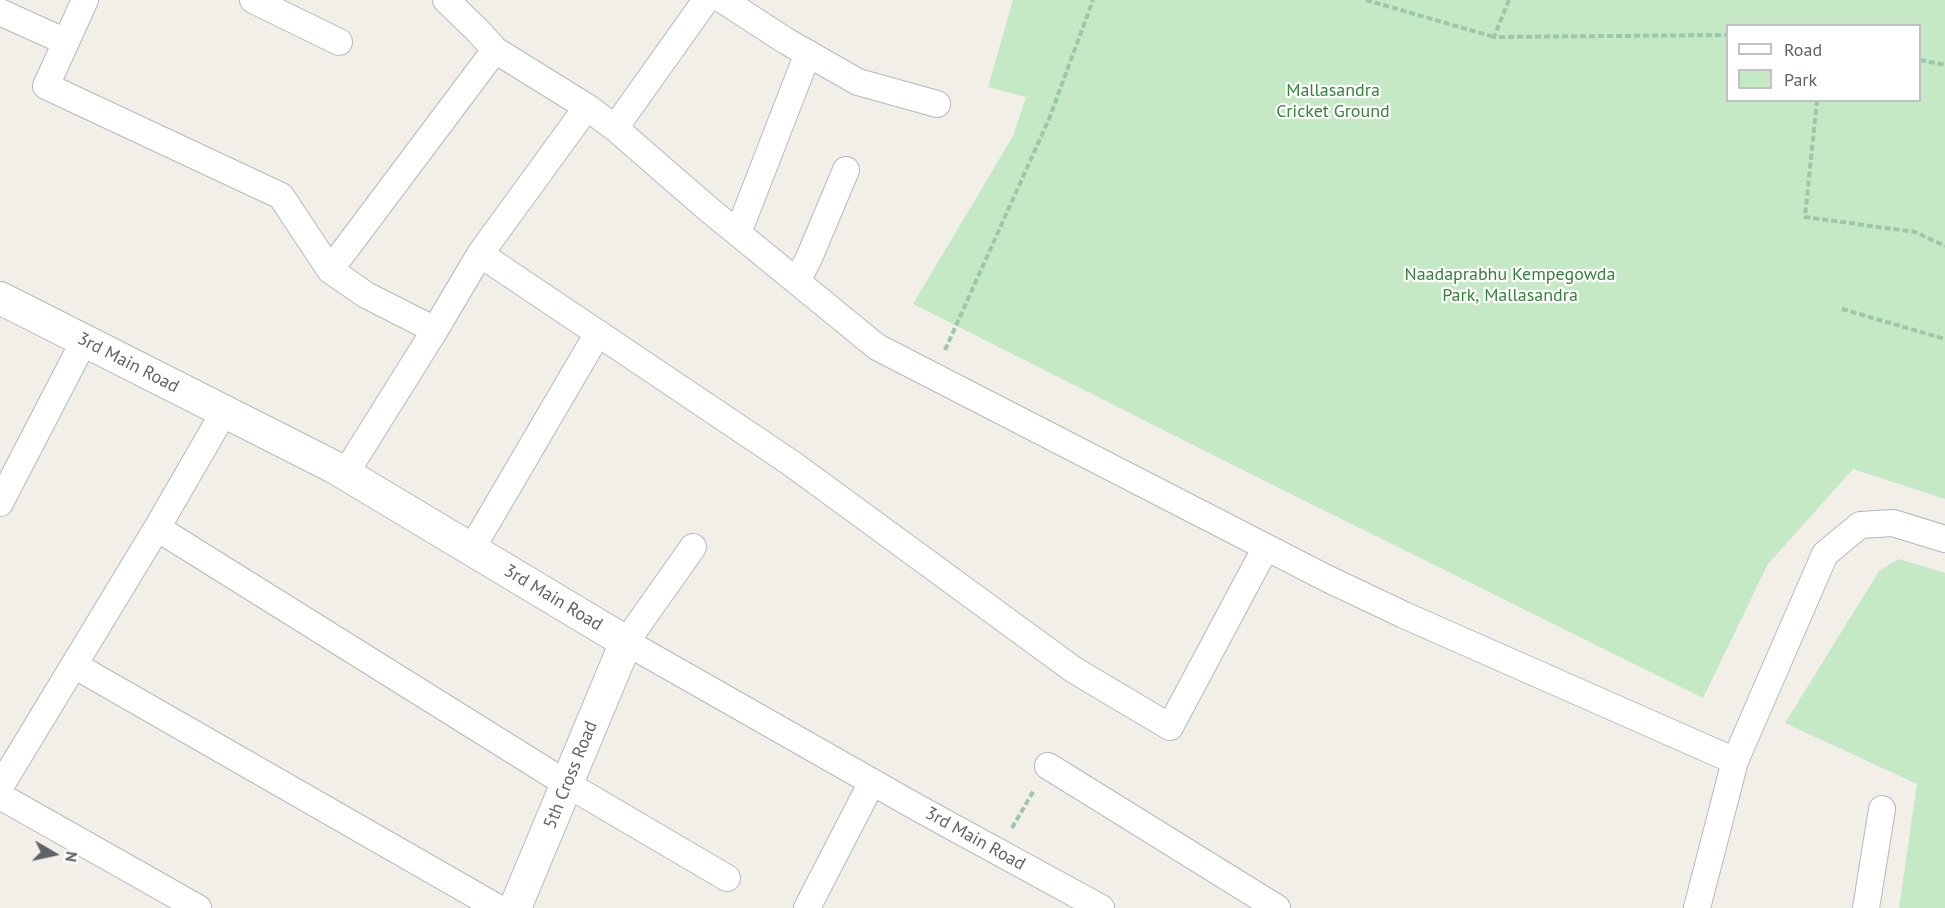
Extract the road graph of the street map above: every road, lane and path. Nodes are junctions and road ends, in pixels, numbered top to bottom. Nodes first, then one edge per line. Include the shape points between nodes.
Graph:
1 (85, 0) edge
2 (253, 0) edge
3 (446, 0) edge
4 (706, 0) edge
5 (723, 0) edge
6 (1093, 0) edge
7 (1366, 0) edge
8 (1509, 0) edge
9 (0, 12) edge
10 (1726, 35) edge
11 (1494, 37) junction
12 (66, 42) junction
13 (339, 42) dead end
14 (495, 50) junction
15 (808, 53) junction
16 (1921, 60) edge
17 (1945, 65) edge
18 (1817, 102) edge
19 (937, 104) dead end
20 (587, 107) junction
21 (615, 128) junction
22 (846, 170) dead end
23 (738, 234) junction
24 (1945, 246) edge
25 (480, 254) junction
26 (330, 270) junction
27 (797, 281) junction
28 (0, 298) edge
29 (1842, 309) dead end
30 (435, 330) junction
31 (598, 333) junction
32 (1945, 339) edge
33 (84, 341) junction
34 (934, 376) junction
35 (224, 412) junction
36 (345, 474) junction
37 (0, 503) edge
38 (157, 528) junction
39 (1945, 540) edge
40 (693, 547) dead end
41 (1266, 547) junction
42 (471, 549) junction
43 (626, 642) junction
44 (74, 665) junction
45 (1734, 761) junction
46 (1048, 766) joint
47 (872, 782) junction
48 (567, 784) junction
49 (0, 787) edge
50 (0, 796) edge
51 (1882, 809) dead end
52 (998, 852) junction
53 (727, 878) dead end
54 (1096, 907) edge
55 (198, 908) edge
56 (498, 908) edge
57 (516, 908) edge
58 (807, 908) edge
59 (1277, 908) edge
60 (1697, 908) edge
61 (1866, 908) edge

1 - 12 street
2 - 13 street
3 - 14 street
4 - 21 street
5 - 15 street
6 - 34 path via 1049,119
7 - 11 path
8 - 11 path
9 - 12 street
10 - 11 path
12 - 26 street via 46,86 281,196
14 - 20 street
14 - 26 street
15 - 19 street via 858,82
15 - 23 street
16 - 17 path
18 - 24 path via 1805,217 1915,232
20 - 21 street
20 - 25 street
21 - 23 street
22 - 27 street
23 - 27 street
25 - 30 street
25 - 31 street
26 - 30 street via 366,295
27 - 34 street via 877,346
28 - 33 street, 3rd Main Road
29 - 32 path
30 - 36 street
31 - 41 street via 791,463 1074,670 1170,727
31 - 42 street
33 - 35 street, 3rd Main Road
33 - 37 street
34 - 41 street
35 - 36 street, 3rd Main Road
35 - 38 street
36 - 42 street, 3rd Main Road
38 - 44 street
38 - 48 street
39 - 45 street via 1893,524 1860,525 1825,554
40 - 43 street
41 - 45 street via 1404,615
42 - 43 street, 3rd Main Road
43 - 47 street, 3rd Main Road
43 - 48 street, 5th Cross Road
44 - 49 street
44 - 56 street
45 - 60 street
46 - 52 path
46 - 59 street
47 - 52 street, 3rd Main Road
47 - 58 street
48 - 53 street
48 - 57 street, 5th Cross Road
50 - 55 street
51 - 61 street
52 - 54 street, 3rd Main Road

